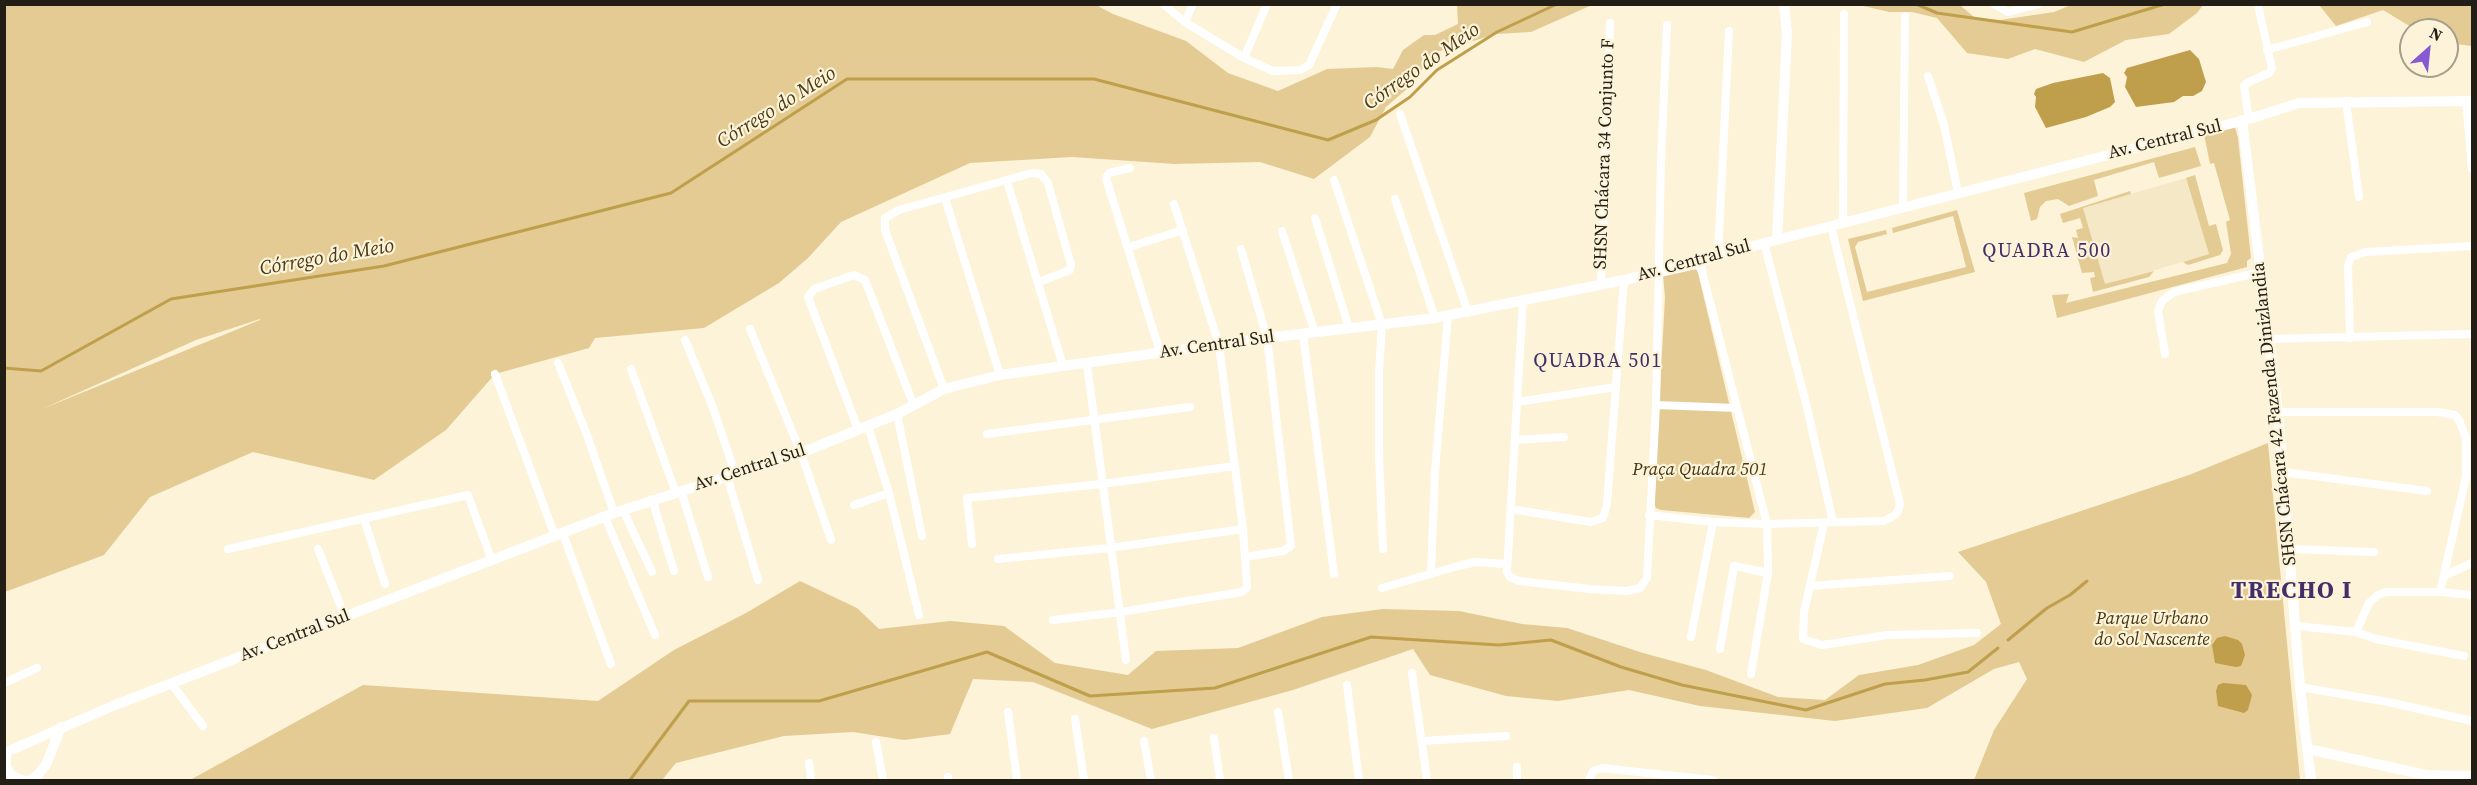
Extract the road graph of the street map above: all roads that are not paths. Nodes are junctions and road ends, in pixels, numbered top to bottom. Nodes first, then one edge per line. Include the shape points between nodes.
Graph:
1 (1163, 4) edge
2 (1193, 4) edge
3 (1267, 4) edge
4 (1337, 4) edge
5 (1994, 4) edge
6 (2038, 4) edge
7 (1785, 9) edge
8 (2259, 9) dead end
9 (1844, 14) dead end
10 (1905, 16) dead end
11 (1185, 22) junction
12 (2367, 22) dead end
13 (1610, 23) dead end
14 (1666, 25) dead end
15 (1729, 31) dead end
16 (2267, 51) junction
17 (1244, 58) junction
18 (1928, 76) dead end
19 (2346, 101) junction
20 (2469, 101) edge
21 (1400, 114) dead end
22 (2246, 119) junction
23 (1130, 168) dead end
24 (2472, 169) edge
25 (1334, 180) dead end
26 (1007, 181) junction
27 (1959, 193) junction
28 (2359, 196) dead end
29 (945, 198) junction
30 (1395, 200) dead end
31 (1174, 204) dead end
32 (1903, 207) junction
33 (1315, 218) dead end
34 (1843, 223) junction
35 (1831, 226) junction
36 (1183, 230) junction
37 (1282, 231) dead end
38 (1777, 240) junction
39 (1764, 243) junction
40 (2472, 246) edge
41 (1129, 247) junction
42 (1241, 249) dead end
43 (1718, 255) junction
44 (1700, 263) junction
45 (1659, 270) junction
46 (2261, 272) junction
47 (1624, 280) junction
48 (1039, 282) junction
49 (1601, 284) junction
50 (1523, 300) junction
51 (1468, 312) junction
52 (1448, 316) junction
53 (1435, 318) junction
54 (1382, 325) junction
55 (1349, 328) junction
56 (750, 329) dead end
57 (1315, 333) junction
58 (1303, 334) junction
59 (2472, 334) edge
60 (1267, 338) junction
61 (2350, 338) junction
62 (2270, 339) junction
63 (685, 340) dead end
64 (1219, 345) junction
65 (1160, 352) junction
66 (2165, 354) dead end
67 (558, 363) dead end
68 (1087, 364) junction
69 (1063, 366) junction
70 (631, 369) dead end
71 (495, 374) dead end
72 (1000, 375) junction
73 (1616, 387) junction
74 (944, 389) junction
75 (1517, 402) junction
76 (1656, 405) junction
77 (914, 406) junction
78 (1190, 407) dead end
79 (1737, 408) junction
80 (2278, 412) junction
81 (897, 414) junction
82 (1094, 419) junction
83 (863, 427) junction
84 (987, 434) dead end
85 (1564, 437) dead end
86 (1515, 440) junction
87 (801, 453) junction
88 (1235, 466) junction
89 (2283, 472) junction
90 (731, 475) junction
91 (2469, 477) edge
92 (1102, 484) junction
93 (2427, 491) dead end
94 (678, 492) junction
95 (889, 493) junction
96 (652, 499) junction
97 (854, 505) dead end
98 (1511, 509) junction
99 (614, 513) junction
100 (1649, 515) junction
101 (364, 519) junction
102 (1713, 522) junction
103 (1829, 522) junction
104 (1767, 524) junction
105 (1243, 530) junction
106 (559, 535) junction
107 (922, 537) dead end
108 (831, 540) dead end
109 (972, 544) dead end
110 (1110, 548) junction
111 (228, 549) dead end
112 (318, 549) dead end
113 (1383, 549) dead end
114 (2290, 549) junction
115 (2374, 552) dead end
116 (1245, 557) junction
117 (998, 559) dead end
118 (492, 561) junction
119 (2472, 563) edge
120 (1507, 564) junction
121 (674, 571) dead end
122 (652, 572) dead end
123 (1431, 573) junction
124 (1768, 573) junction
125 (1334, 574) dead end
126 (1950, 576) dead end
127 (2444, 576) junction
128 (708, 577) dead end
129 (758, 580) dead end
130 (385, 584) dead end
131 (1810, 586) junction
132 (1382, 588) dead end
133 (2440, 592) junction
134 (2472, 595) edge
135 (1121, 612) junction
136 (919, 615) dead end
137 (345, 617) junction
138 (1053, 620) dead end
139 (2296, 626) junction
140 (2356, 632) junction
141 (1977, 633) dead end
142 (656, 635) dead end
143 (1691, 637) dead end
144 (1719, 649) dead end
145 (2464, 656) dead end
146 (1126, 660) dead end
147 (611, 664) dead end
148 (37, 668) dead end
149 (1412, 673) dead end
150 (1751, 674) dead end
151 (4, 683) edge
152 (171, 683) junction
153 (1347, 686) dead end
154 (2300, 687) junction
155 (1008, 712) dead end
156 (1278, 712) dead end
157 (1074, 719) dead end
158 (2472, 721) edge
159 (203, 726) dead end
160 (62, 728) junction
161 (1506, 736) dead end
162 (1214, 738) dead end
163 (1144, 741) dead end
164 (1422, 741) junction
165 (876, 742) dead end
166 (2308, 749) junction
167 (5, 752) edge
168 (808, 763) dead end
169 (1516, 767) dead end
170 (2472, 776) edge
171 (22, 780) edge
172 (30, 780) edge
173 (810, 780) edge
174 (883, 780) edge
175 (1017, 780) edge
176 (1084, 780) edge
177 (1151, 780) edge
178 (1220, 780) edge
179 (1289, 780) edge
180 (1359, 780) edge
181 (1426, 780) edge
182 (1517, 780) edge
183 (1589, 780) edge
184 (1713, 780) edge
185 (2311, 780) edge

1 - 11 street
2 - 11 street
3 - 17 street
4 - 17 street via 1309,65 1300,70 1274,71
5 - 6 street via 2008,12
7 - 38 street
8 - 16 street
9 - 34 street
10 - 32 street
11 - 17 street
12 - 16 street
13 - 49 street, SHSN Chácara 34 Conjunto F
14 - 45 street
15 - 43 street
16 - 22 street via 2271,71 2244,86
18 - 27 street
19 - 20 street, Av. Central Sul
19 - 22 street, Av. Central Sul via 2299,103
19 - 28 street
20 - 24 street
21 - 51 street
22 - 27 street, Av. Central Sul
22 - 46 street, SHSN Chácara 42 Fazenda Dinizlandia
23 - 41 street via 1106,178
25 - 54 street
26 - 29 street
26 - 48 street
26 - 48 street via 1036,173 1048,183 1071,268
27 - 32 street, Av. Central Sul
29 - 72 street
29 - 74 street via 889,215 884,224
30 - 53 street
31 - 36 street
32 - 34 street, Av. Central Sul
33 - 55 street
34 - 35 street, Av. Central Sul
35 - 38 street, Av. Central Sul
35 - 103 street via 1899,504 1895,515 1884,521
36 - 41 street
36 - 64 street
37 - 57 street
38 - 39 street, Av. Central Sul
39 - 43 street, Av. Central Sul
39 - 103 street via 1806,403
40 - 61 street via 2365,252 2351,257
41 - 65 street
42 - 60 street
43 - 44 street, Av. Central Sul
44 - 45 street, Av. Central Sul
44 - 79 street
45 - 47 street, Av. Central Sul
45 - 76 street
46 - 62 street, SHSN Chácara 42 Fazenda Dinizlandia
46 - 66 street via 2174,292 2162,301 2158,311
47 - 49 street, Av. Central Sul
47 - 73 street
48 - 69 street
49 - 50 street, Av. Central Sul
50 - 51 street, Av. Central Sul
50 - 75 street
51 - 52 street, Av. Central Sul
52 - 53 street, Av. Central Sul
52 - 123 street
53 - 54 street, Av. Central Sul
54 - 55 street, Av. Central Sul
54 - 113 street via 1379,457
55 - 57 street, Av. Central Sul
56 - 87 street
57 - 58 street, Av. Central Sul
58 - 60 street, Av. Central Sul
58 - 125 street
59 - 61 street
60 - 64 street, Av. Central Sul
60 - 116 street via 1291,546 1283,551
61 - 62 street
62 - 80 street, SHSN Chácara 42 Fazenda Dinizlandia
63 - 90 street via 712,405
64 - 65 street, Av. Central Sul
64 - 88 street
65 - 68 street, Av. Central Sul
67 - 99 street
68 - 69 street, Av. Central Sul
68 - 82 street
69 - 72 street, Av. Central Sul
70 - 94 street
71 - 106 street
72 - 74 street, Av. Central Sul
73 - 75 street
73 - 98 street via 1603,518 1591,522
74 - 77 street, Av. Central Sul
75 - 86 street
76 - 79 street
76 - 100 street
77 - 81 street, Av. Central Sul
77 - 83 street via 865,280 854,275 814,289 808,297
78 - 82 street
79 - 104 street
80 - 89 street, SHSN Chácara 42 Fazenda Dinizlandia
80 - 91 street via 2455,415 2466,438
81 - 83 street, Av. Central Sul
81 - 107 street
82 - 84 street
82 - 92 street
83 - 87 street, Av. Central Sul
83 - 95 street
85 - 86 street
86 - 98 street
87 - 90 street, Av. Central Sul
87 - 108 street
88 - 92 street
88 - 105 street
89 - 93 street
89 - 114 street, SHSN Chácara 42 Fazenda Dinizlandia
90 - 94 street, Av. Central Sul
90 - 129 street
91 - 127 street
92 - 109 street via 967,498
92 - 110 street
94 - 96 street, Av. Central Sul
94 - 128 street
95 - 97 street
95 - 136 street
96 - 99 street, Av. Central Sul
96 - 121 street
98 - 120 street
99 - 106 street, Av. Central Sul
99 - 122 street
99 - 142 street
100 - 102 street
100 - 120 street via 1647,578 1640,588 1590,589 1519,581 1510,577
101 - 111 street
101 - 118 street via 468,495
101 - 130 street
102 - 104 street
102 - 143 street
103 - 104 street
103 - 131 street
104 - 124 street
105 - 110 street
105 - 116 street
106 - 118 street, Av. Central Sul
106 - 147 street
110 - 117 street
110 - 135 street
112 - 137 street
114 - 115 street
114 - 139 street, SHSN Chácara 42 Fazenda Dinizlandia
116 - 135 street via 1247,584 1242,592
118 - 137 street, Av. Central Sul
119 - 127 street
120 - 123 street via 1475,562
123 - 132 street
124 - 144 street via 1734,566
124 - 150 street
126 - 131 street
127 - 133 street
131 - 141 street via 1803,639 1821,645 1888,635
133 - 134 street
133 - 140 street via 2378,595 2369,603
135 - 138 street
135 - 146 street
137 - 152 street, Av. Central Sul
139 - 140 street
139 - 154 street, SHSN Chácara 42 Fazenda Dinizlandia
140 - 145 street
148 - 151 street
149 - 164 street
152 - 159 street
152 - 160 street, Av. Central Sul
153 - 180 street
154 - 158 street
154 - 166 street, SHSN Chácara 42 Fazenda Dinizlandia
155 - 175 street
156 - 179 street
157 - 176 street
160 - 167 street, Av. Central Sul
160 - 172 street via 46,765
161 - 164 street
162 - 178 street
163 - 177 street
164 - 181 street
165 - 174 street
166 - 170 street via 2426,775
166 - 185 street, SHSN Chácara 42 Fazenda Dinizlandia
167 - 171 street via 6,767 12,776
168 - 173 street
169 - 182 street
183 - 184 street via 1593,771 1602,768

